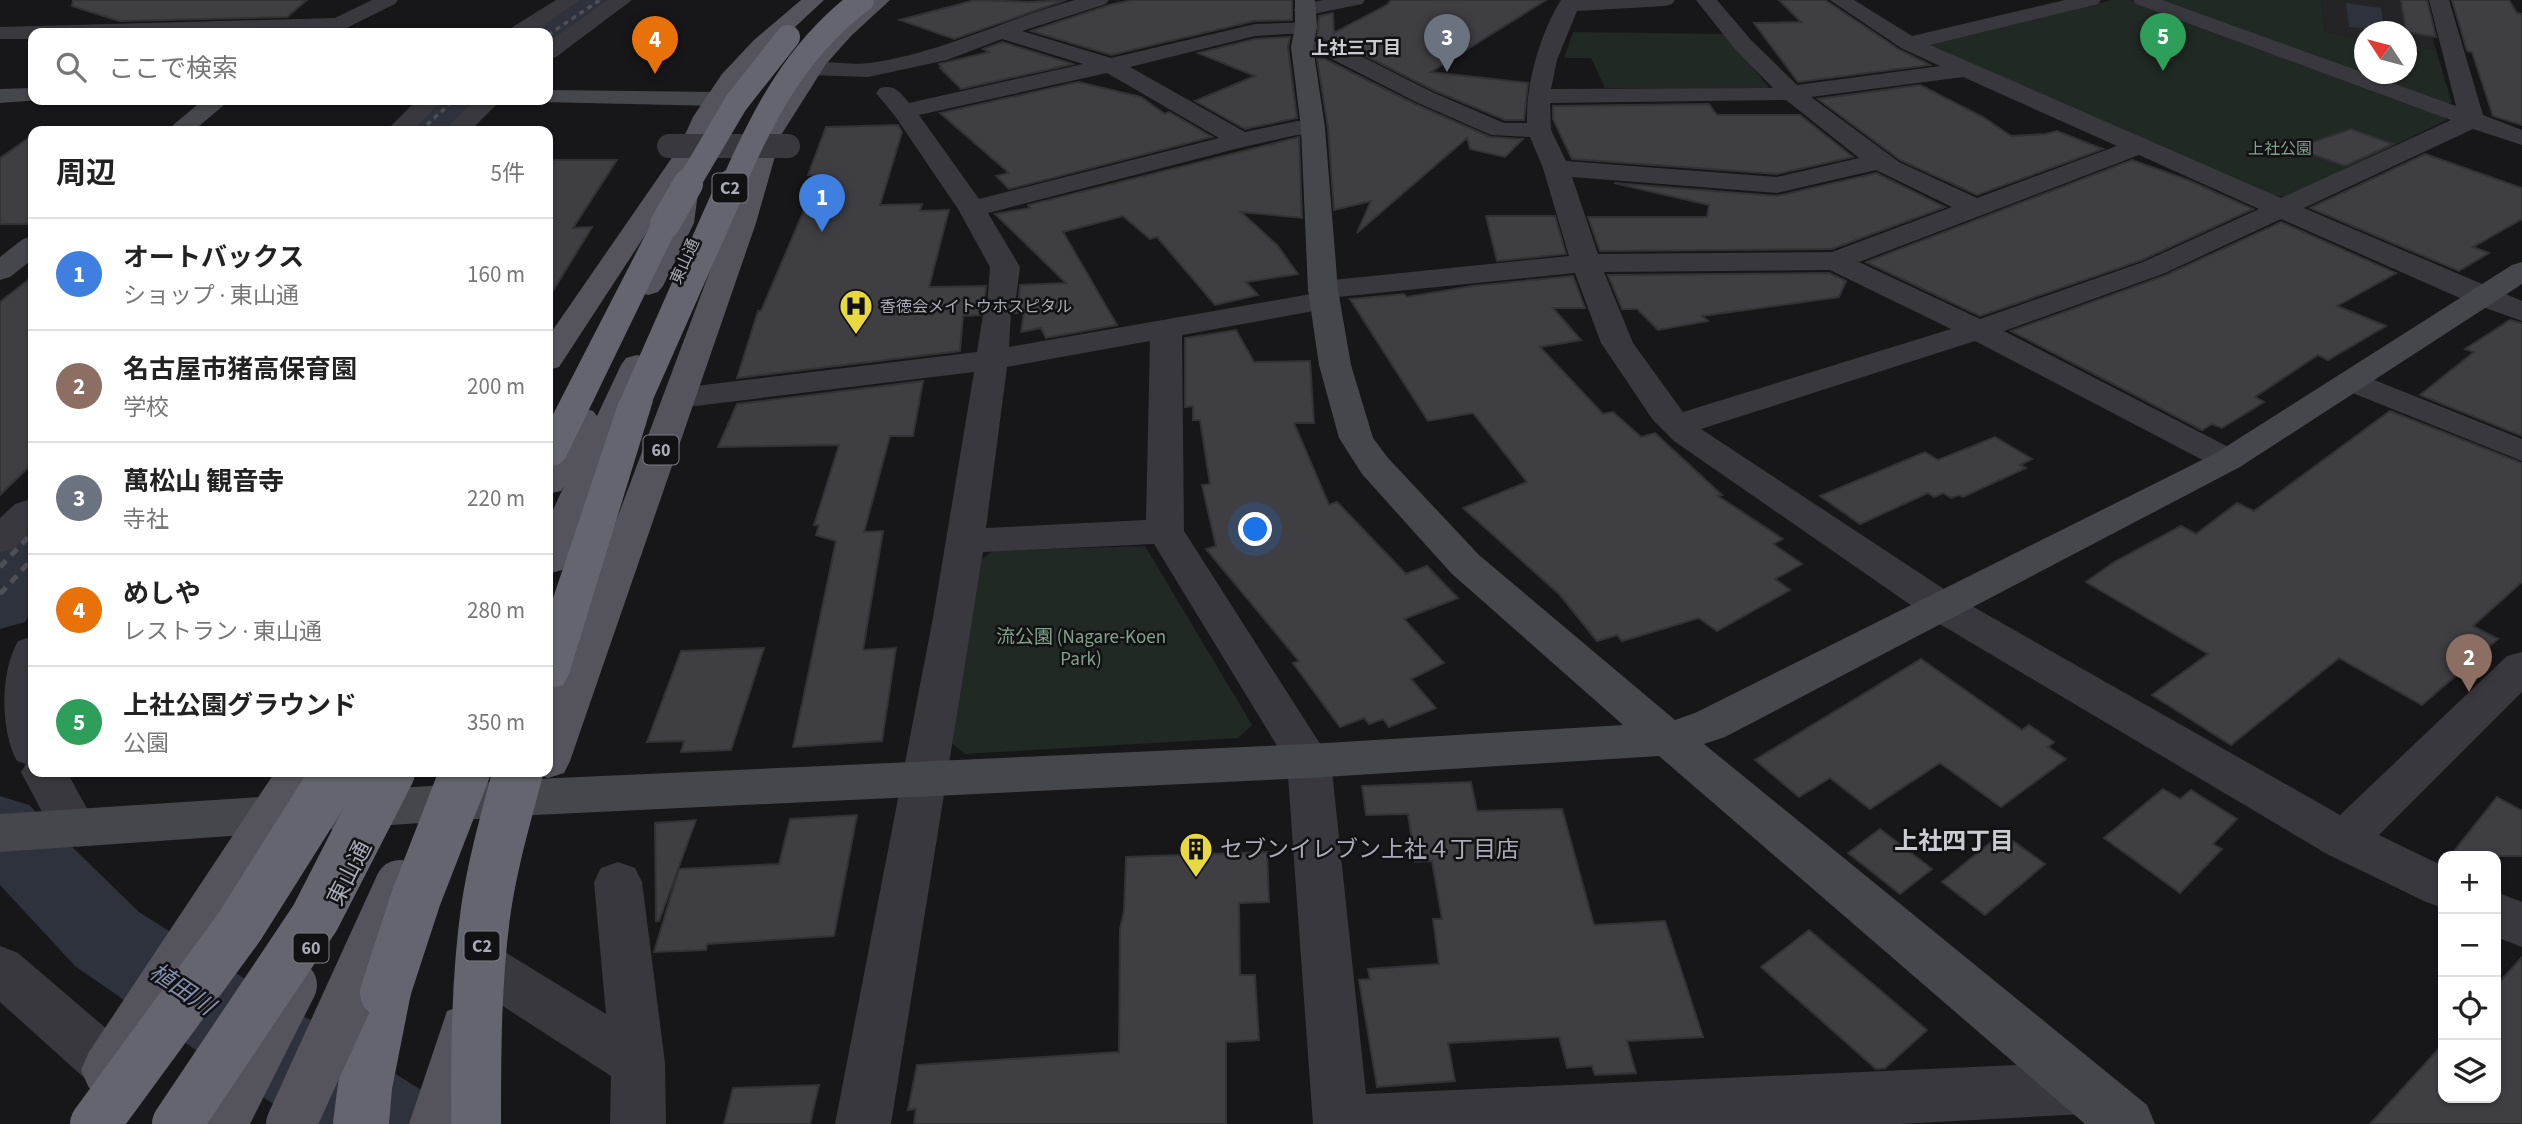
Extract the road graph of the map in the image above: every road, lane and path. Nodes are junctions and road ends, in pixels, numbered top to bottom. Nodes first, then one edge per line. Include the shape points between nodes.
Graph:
1 (388, 0) edge
2 (570, 0) edge
3 (622, 0) edge
4 (814, 0) edge
5 (832, 0) edge
6 (862, 0) edge
7 (880, 0) edge
8 (1099, 0) edge
9 (1355, 0) edge
10 (1665, 0) edge
11 (1706, 0) edge
12 (1840, 0) edge
13 (2091, 0) edge
14 (2143, 0) edge
15 (2439, 0) edge
16 (1569, 3) edge
17 (1304, 14) edge
18 (329, 28) edge
19 (527, 28) edge
20 (1002, 32) junction
21 (0, 33) edge
22 (28, 33) edge
23 (1909, 43) junction
24 (553, 48) edge
25 (1110, 65) junction
26 (811, 68) junction
27 (1966, 69) junction
28 (867, 70) junction
29 (1791, 92) junction
30 (28, 95) edge
31 (0, 96) edge
32 (1538, 96) junction
33 (553, 97) edge
34 (718, 99) junction
35 (212, 105) edge
36 (426, 105) edge
37 (484, 105) edge
38 (904, 111) junction
39 (2472, 120) junction
40 (184, 126) edge
41 (403, 126) edge
42 (461, 126) edge
43 (1313, 128) junction
44 (1539, 130) junction
45 (2522, 138) edge
46 (1241, 140) junction
47 (779, 142) junction
48 (682, 143) junction
49 (2137, 147) junction
50 (1880, 161) junction
51 (1556, 168) junction
52 (1976, 208) junction
53 (972, 209) junction
54 (2283, 209) junction
55 (682, 224) junction
56 (28, 249) edge
57 (1835, 261) junction
58 (1586, 263) junction
59 (0, 271) edge
60 (2522, 271) edge
61 (1324, 295) junction
62 (2480, 296) junction
63 (2522, 312) edge
64 (1166, 329) junction
65 (1978, 330) junction
66 (553, 352) edge
67 (992, 360) junction
68 (2352, 381) junction
69 (679, 398) junction
70 (636, 401) junction
71 (553, 418) edge
72 (1678, 425) junction
73 (553, 448) edge
74 (2522, 450) edge
75 (2228, 460) junction
76 (553, 473) edge
77 (28, 512) dead end
78 (1166, 531) junction
79 (0, 540) edge
80 (968, 541) junction
81 (553, 548) edge
82 (553, 582) edge
83 (1942, 607) junction
84 (553, 658) edge
85 (2522, 667) edge
86 (28, 682) edge
87 (28, 722) edge
88 (553, 730) edge
89 (1668, 739) junction
90 (1309, 761) junction
91 (553, 775) edge
92 (48, 777) edge
93 (296, 777) edge
94 (334, 777) edge
95 (387, 777) edge
96 (398, 777) edge
97 (450, 777) edge
98 (463, 777) edge
99 (526, 777) edge
100 (535, 777) edge
101 (535, 777) edge
102 (923, 777) junction
103 (91, 825) junction
104 (265, 827) junction
105 (0, 832) edge
106 (2344, 840) junction
107 (618, 882) dead end
108 (2438, 886) edge
109 (2498, 914) edge
110 (2522, 926) edge
111 (0, 969) edge
112 (484, 969) junction
113 (121, 1049) junction
114 (638, 1063) junction
115 (2084, 1088) junction
116 (1763, 1114) edge
117 (1341, 1123) edge
118 (71, 1124) edge
119 (95, 1124) edge
120 (177, 1124) edge
121 (222, 1124) edge
122 (291, 1124) edge
123 (361, 1124) edge
124 (437, 1124) edge
125 (476, 1124) edge
126 (638, 1124) edge
127 (863, 1124) edge
128 (2127, 1124) edge

1 - 18 street
2 - 19 street
3 - 24 street
4 - 34 main road, 東山通 / 60 via 746,60
5 - 55 highway, C2, bridge via 797,29 753,77
6 - 70 highway, C2, bridge via 825,31 777,90
7 - 26 main road, 東山通 / 60 via 831,43
8 - 20 street
9 - 17 street
10 - 16 street
11 - 29 street via 1734,38
12 - 23 street
13 - 23 street
14 - 39 street
15 - 39 street
16 - 32 street via 1546,60
17 - 25 street
17 - 43 street
17 - 44 street via 1331,50 1500,130
20 - 25 street
20 - 28 street via 939,55
21 - 22 street
23 - 27 street
25 - 38 street
25 - 46 street
26 - 28 street
26 - 47 main road, 東山通 / 60
27 - 29 street
27 - 49 street
28 - 38 street
29 - 32 street
29 - 50 street
30 - 31 street
32 - 44 street
33 - 34 street
34 - 48 main road, 東山通 / 60
35 - 40 street
36 - 41 street
37 - 42 street
38 - 53 street
39 - 45 street
39 - 54 street
43 - 46 street
43 - 61 street
44 - 51 street
46 - 53 street
47 - 48 street, bridge
47 - 55 main road, 東山通 / 60
47 - 69 main road, 60 via 742,223
48 - 55 main road, 東山通 / 60
48 - 66 main road, 60
49 - 52 street
49 - 54 street
50 - 51 street via 1777,185
50 - 52 street
51 - 58 street
52 - 57 street
53 - 67 street via 1005,267
54 - 62 street
54 - 65 street via 2153,268
55 - 71 highway
55 - 73 highway
55 - 76 main road, 東山通 / 60
55 - 81 main road, 東山通 / 60
56 - 59 street
57 - 58 street
57 - 65 street
58 - 61 street
58 - 72 street via 1617,343
60 - 62 street
61 - 64 street
61 - 89 street via 1335,365 1356,438 1376,466 1465,564
62 - 63 street
62 - 68 street
64 - 67 street
64 - 78 street
65 - 72 street
65 - 75 street
67 - 69 street
67 - 80 street
68 - 74 street
68 - 75 street
69 - 88 main road, 60
70 - 82 highway
70 - 84 highway, C2
72 - 83 street
75 - 83 street
77 - 79 street
78 - 80 street
78 - 90 street
80 - 102 street
83 - 89 street via 1710,725
83 - 106 street
85 - 106 street
86 - 87 street
89 - 90 street
89 - 115 street
90 - 102 street
90 - 117 street
91 - 102 street
92 - 103 street
93 - 104 main road
94 - 119 highway, bridge via 240,926
95 - 120 highway, bridge via 315,918
96 - 121 main road, 東山通 / 60, bridge
97 - 122 main road, bridge
98 - 123 highway, bridge via 384,993
99 - 104 street
100 - 112 main road, 60
101 - 125 highway, C2, bridge via 504,824 484,923 475,1047
102 - 127 street
103 - 104 street
103 - 105 street
104 - 113 main road
106 - 108 street
107 - 114 street
109 - 110 street
111 - 113 street
112 - 114 street
112 - 124 main road, 60, bridge
113 - 118 main road
114 - 126 street
115 - 116 street
115 - 128 street
116 - 117 street

